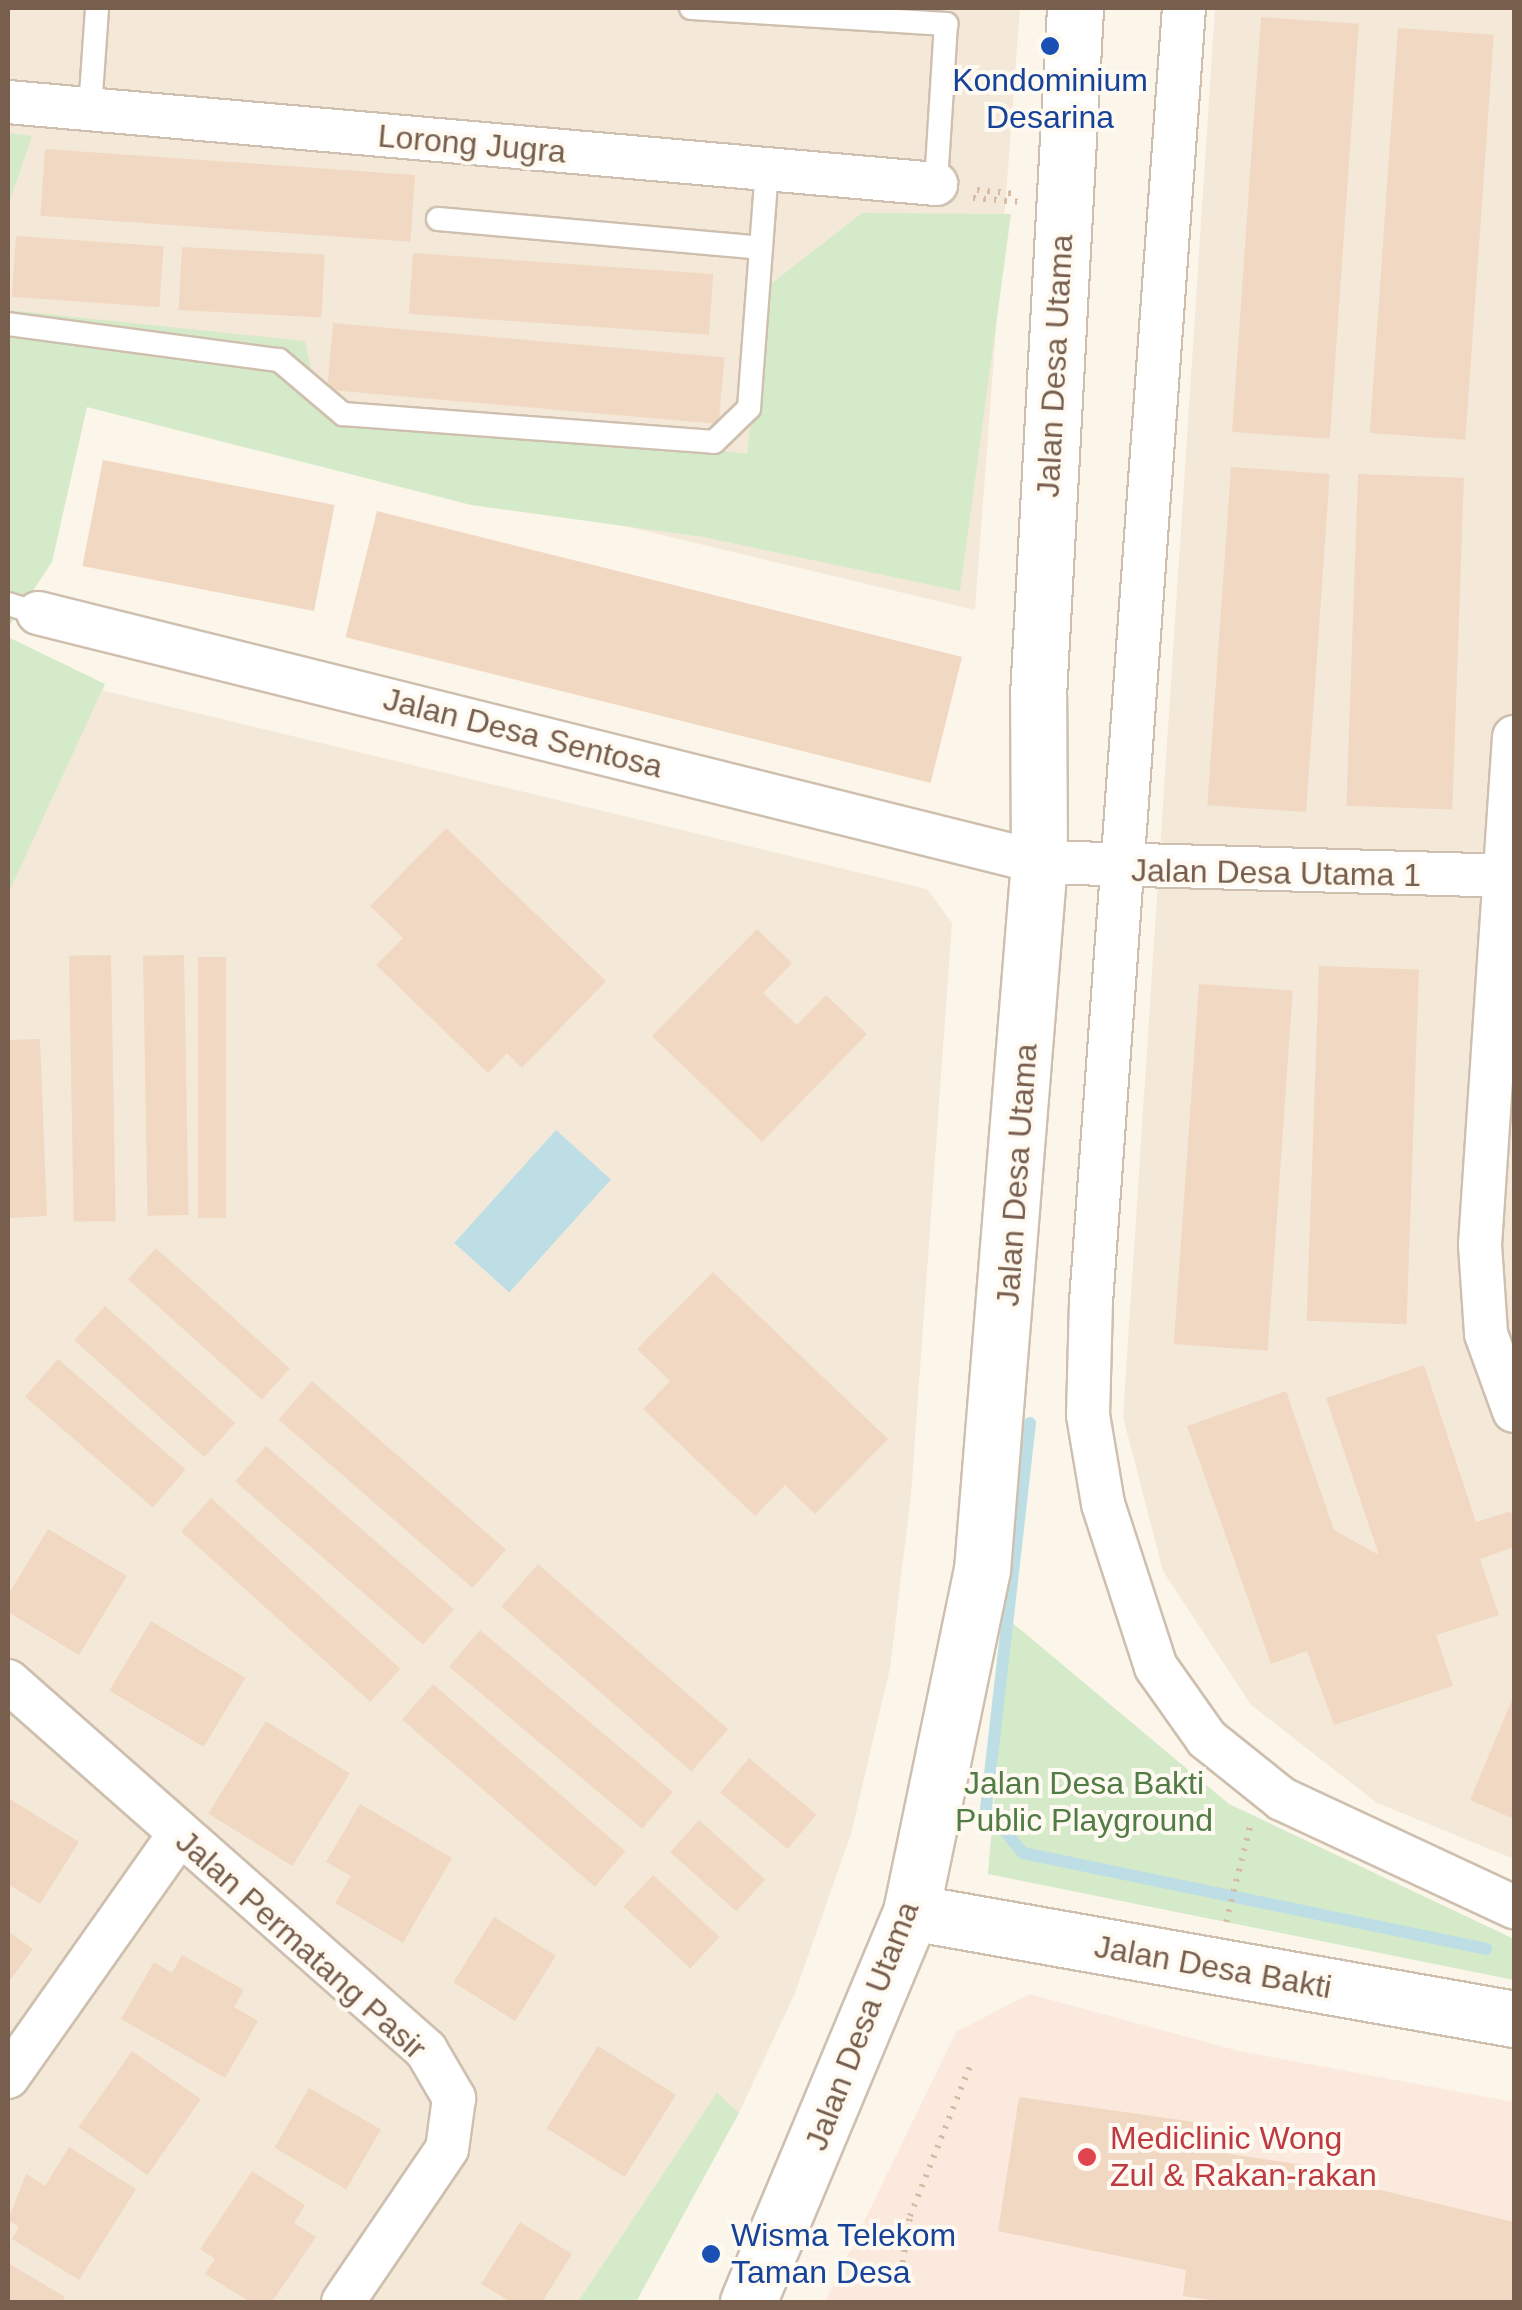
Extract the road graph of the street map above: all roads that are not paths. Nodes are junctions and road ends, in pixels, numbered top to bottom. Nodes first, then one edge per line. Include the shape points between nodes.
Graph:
1 (97, 8) edge
2 (691, 8) edge
3 (1076, 8) edge
4 (1184, 8) edge
5 (948, 16) edge
6 (8, 102) edge
7 (90, 109) junction
8 (767, 171) junction
9 (936, 184) joint
10 (438, 219) dead end
11 (761, 248) junction
12 (8, 324) edge
13 (23, 608) edge
14 (1514, 737) edge
15 (1039, 862) junction
16 (1127, 871) junction
17 (1510, 877) edge
18 (1514, 1411) edge
19 (8, 1680) edge
20 (178, 1836) junction
21 (1514, 1906) edge
22 (911, 1912) junction
23 (1514, 2019) edge
24 (8, 2078) edge
25 (343, 2302) edge
26 (748, 2302) edge

1 - 7 lane
2 - 5 lane
3 - 15 street, Jalan Desa Utama
4 - 16 street
5 - 9 lane
6 - 7 street, Lorong Jugra
7 - 8 street, Lorong Jugra
8 - 9 street, Lorong Jugra
8 - 11 lane
10 - 11 lane
11 - 12 lane via 749,408 707,443 343,414 279,360
13 - 15 street, Jalan Desa Sentosa
14 - 17 street
15 - 16 street, Jalan Desa Utama 1
15 - 22 street, Jalan Desa Utama via 982,1570
16 - 17 street, Jalan Desa Utama 1
16 - 21 street via 1088,1415 1103,1504 1156,1667 1208,1739 1282,1799
17 - 18 street via 1480,1244 1486,1334
19 - 20 street, Jalan Permatang Pasir
20 - 24 street
20 - 25 street, Jalan Permatang Pasir via 426,2050 454,2098 447,2149
22 - 23 street, Jalan Desa Bakti
22 - 26 street, Jalan Desa Utama

